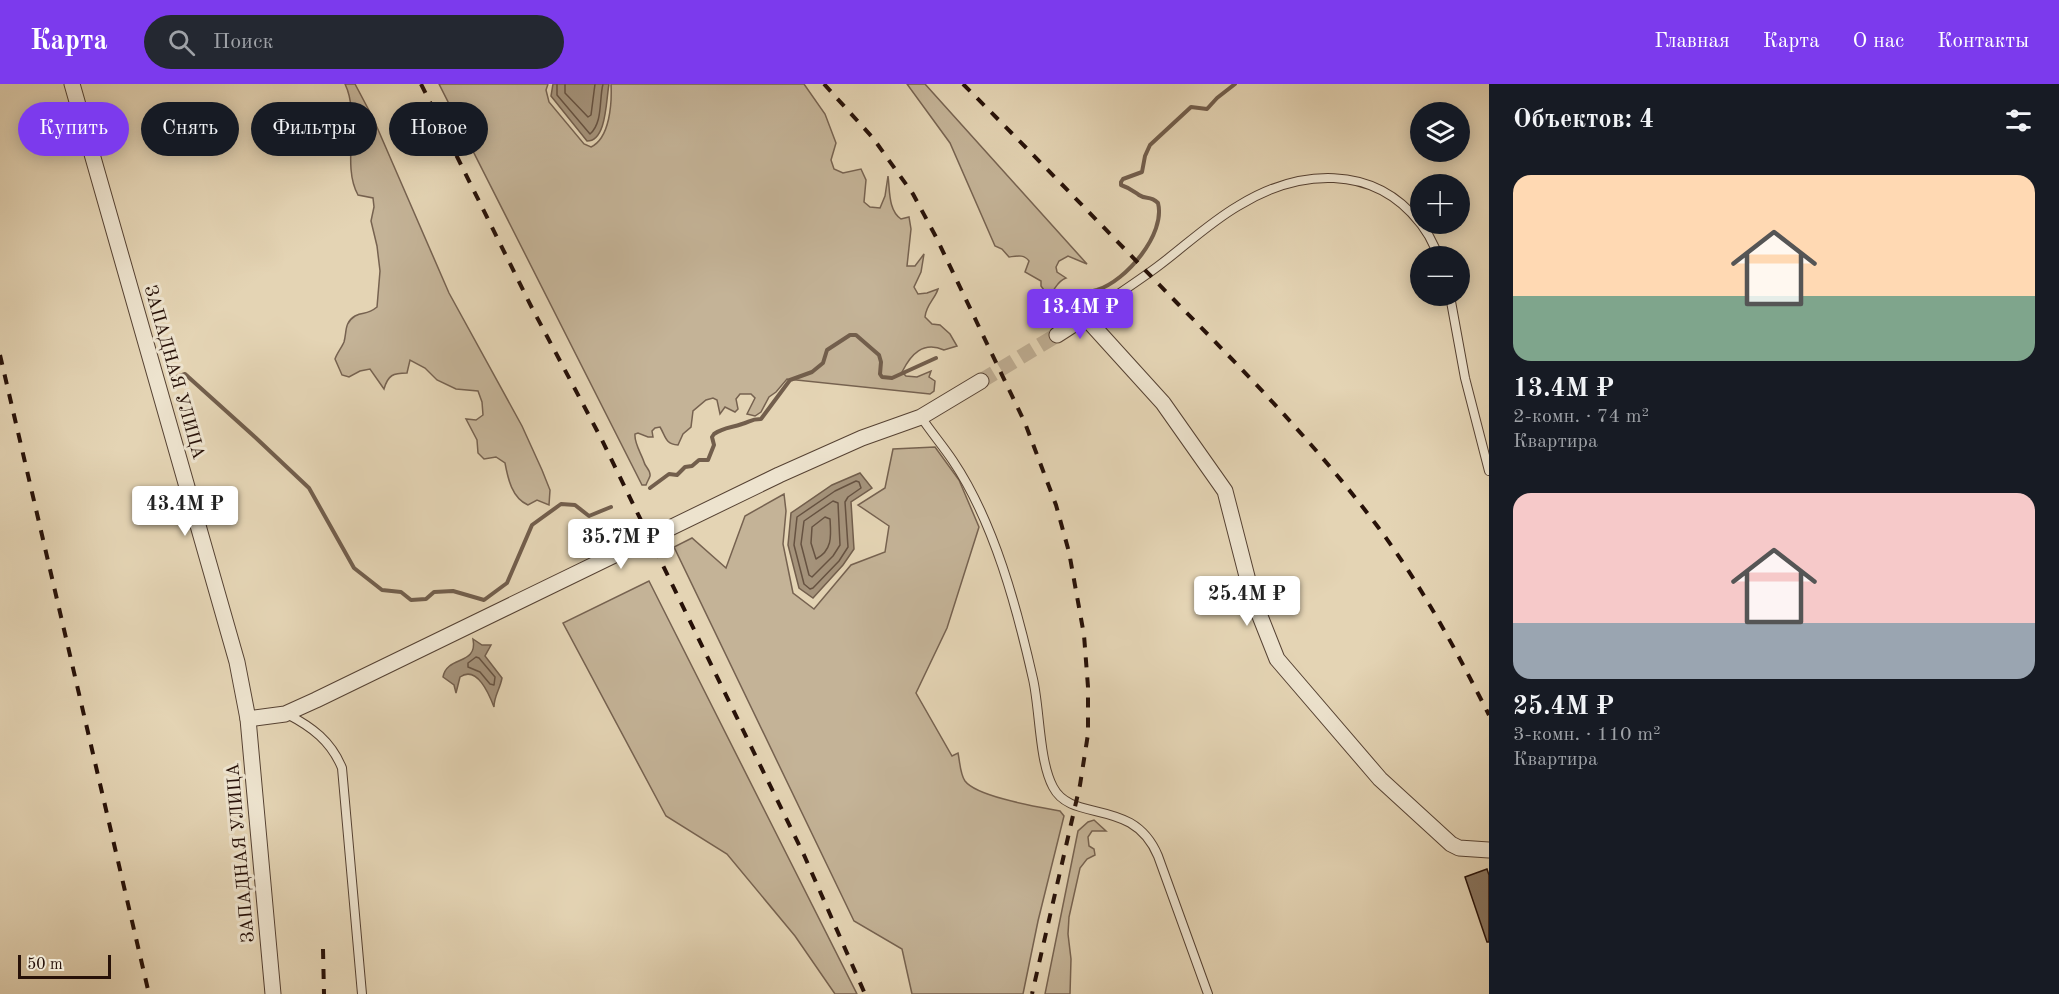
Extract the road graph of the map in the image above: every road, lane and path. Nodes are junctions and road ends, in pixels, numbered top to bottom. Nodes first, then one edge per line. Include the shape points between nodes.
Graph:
1 (72, 84) edge
2 (1410, 211) edge
3 (1452, 306) edge
4 (1085, 317) junction
5 (1057, 335) tunnel mouth
6 (981, 381) tunnel mouth
7 (921, 417) junction
8 (1489, 471) edge
9 (285, 714) junction
10 (248, 719) junction
11 (1489, 850) edge
12 (273, 994) edge
13 (362, 994) edge
14 (1208, 994) edge

1 - 10 street, ЗАПАДНАЯ УЛИЦА via 230,633
2 - 4 lane via 1390,194 1366,183 1336,178 1284,185 1225,214
3 - 8 lane via 1469,397
4 - 5 street
4 - 11 street via 1163,403 1225,491 1252,596 1277,659 1380,779 1451,844
6 - 7 street
7 - 9 street via 778,475
7 - 14 lane via 968,486 1004,572 1026,646 1052,785 1068,803 1127,820 1149,838
9 - 10 street
9 - 13 lane via 319,734 342,768
10 - 12 street, ЗАПАДНАЯ УЛИЦА

